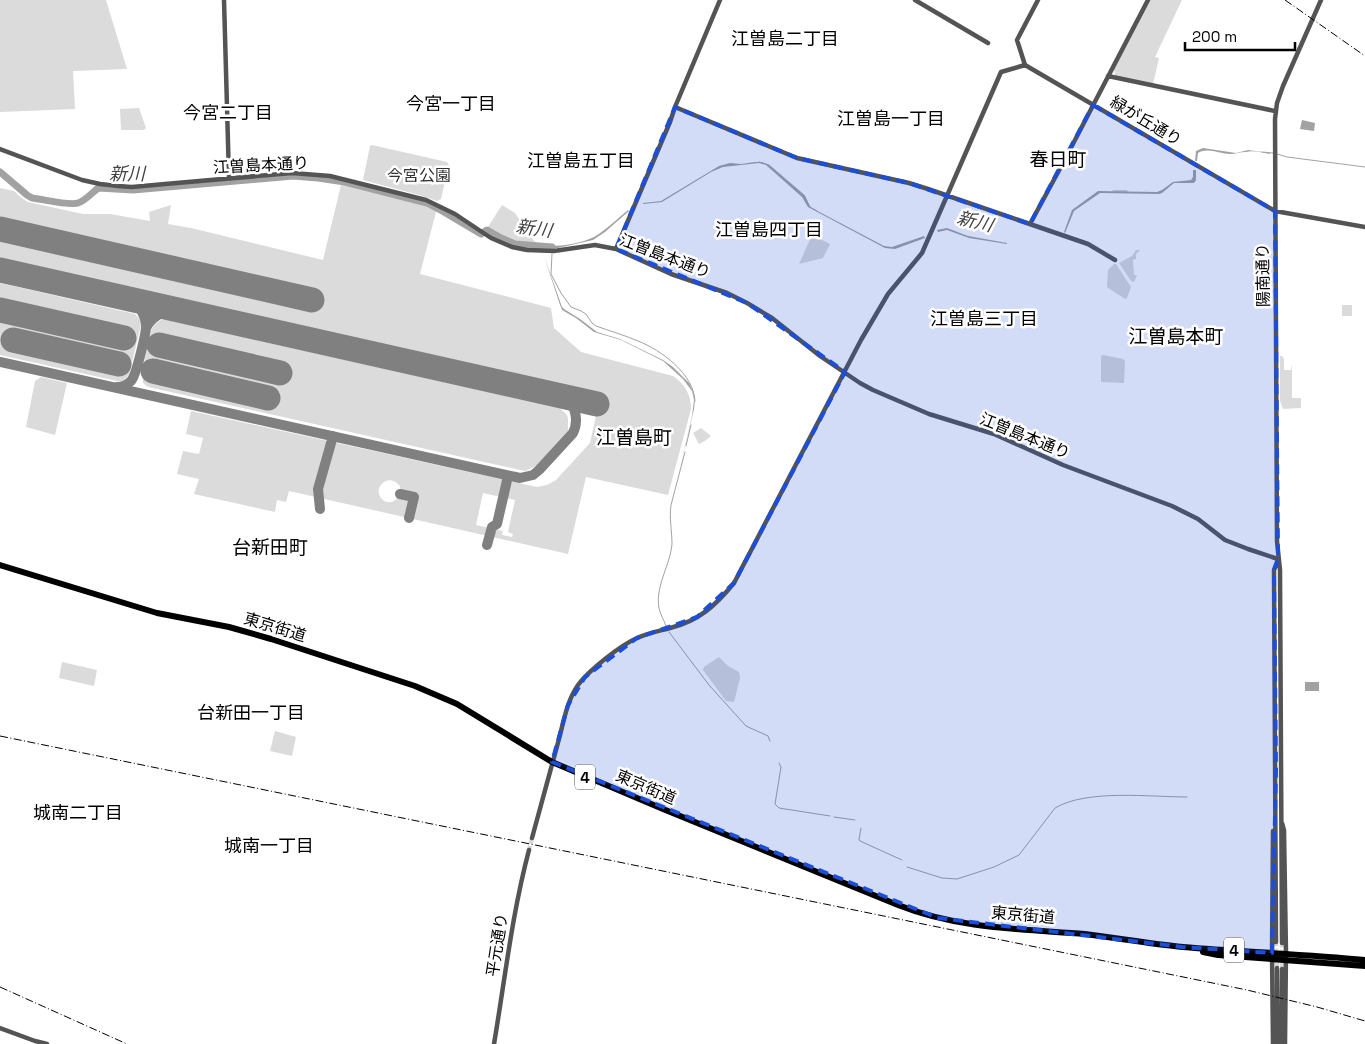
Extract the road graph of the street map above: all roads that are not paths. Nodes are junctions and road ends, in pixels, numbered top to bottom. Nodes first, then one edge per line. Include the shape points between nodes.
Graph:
1 (224, 0) edge
2 (720, 0) edge
3 (915, 0) edge
4 (1038, 0) edge
5 (1148, 0) edge
6 (1321, 0) edge
7 (988, 42) dead end
8 (1025, 65) junction
9 (1108, 76) junction
10 (1093, 104) junction
11 (675, 107) junction
12 (1275, 111) junction
13 (0, 150) edge
14 (229, 178) junction
15 (948, 196) junction
16 (1275, 211) junction
17 (1030, 224) junction
18 (1365, 226) edge
19 (616, 249) junction
20 (1116, 260) dead end
21 (844, 372) junction
22 (1278, 559) junction
23 (0, 565) edge
24 (552, 762) junction
25 (1276, 808) junction
26 (1280, 814) junction
27 (532, 838) tunnel mouth
28 (529, 850) tunnel mouth
29 (1272, 956) junction
30 (1286, 957) junction
31 (1365, 960) edge
32 (1365, 966) edge
33 (0, 1028) edge
34 (47, 1044) edge
35 (494, 1044) edge
36 (1275, 1044) edge
37 (1283, 1044) edge

1 - 14 street
2 - 11 street
3 - 7 street
4 - 8 street via 1017,43
5 - 9 street
6 - 12 street, 陽南通り
8 - 10 street, 緑が丘通り
8 - 15 street via 1001,72
9 - 10 street
9 - 12 street
10 - 16 street, 緑が丘通り
10 - 17 street
11 - 15 street via 797,158 909,183
11 - 19 street
12 - 16 street, 陽南通り
13 - 14 street, 江曽島本通り via 82,180 109,186 132,187
14 - 19 street, 江曽島本通り via 292,173 330,176 426,200 512,247 554,251 595,245
15 - 17 street
15 - 21 street via 922,253 881,304
16 - 18 street
16 - 22 street, 陽南通り
17 - 20 street via 1088,244
19 - 21 street, 江曽島本通り via 747,303
21 - 22 street, 江曽島本通り via 867,387 928,414 994,434 1063,465 1172,506 1198,519 1225,540
21 - 24 street via 734,582 720,600 697,618 637,638 585,677 568,705
22 - 25 street via 1274,570
22 - 26 street
23 - 24 highway, 東京街道 / 4 via 157,613 262,636 397,680 457,704
24 - 27 street
24 - 29 highway, 東京街道 / 4 via 924,914 974,925
25 - 26 street via 1279,942
25 - 29 street via 1273,826
26 - 30 street via 1284,830
28 - 35 street, 平元通り via 513,919
29 - 30 highway, 東京街道 / 4
29 - 36 street
30 - 31 highway, 東京街道 / 4
30 - 32 highway, 東京街道 / 4
30 - 37 street
33 - 34 street
36 - 37 street via 1279,968

